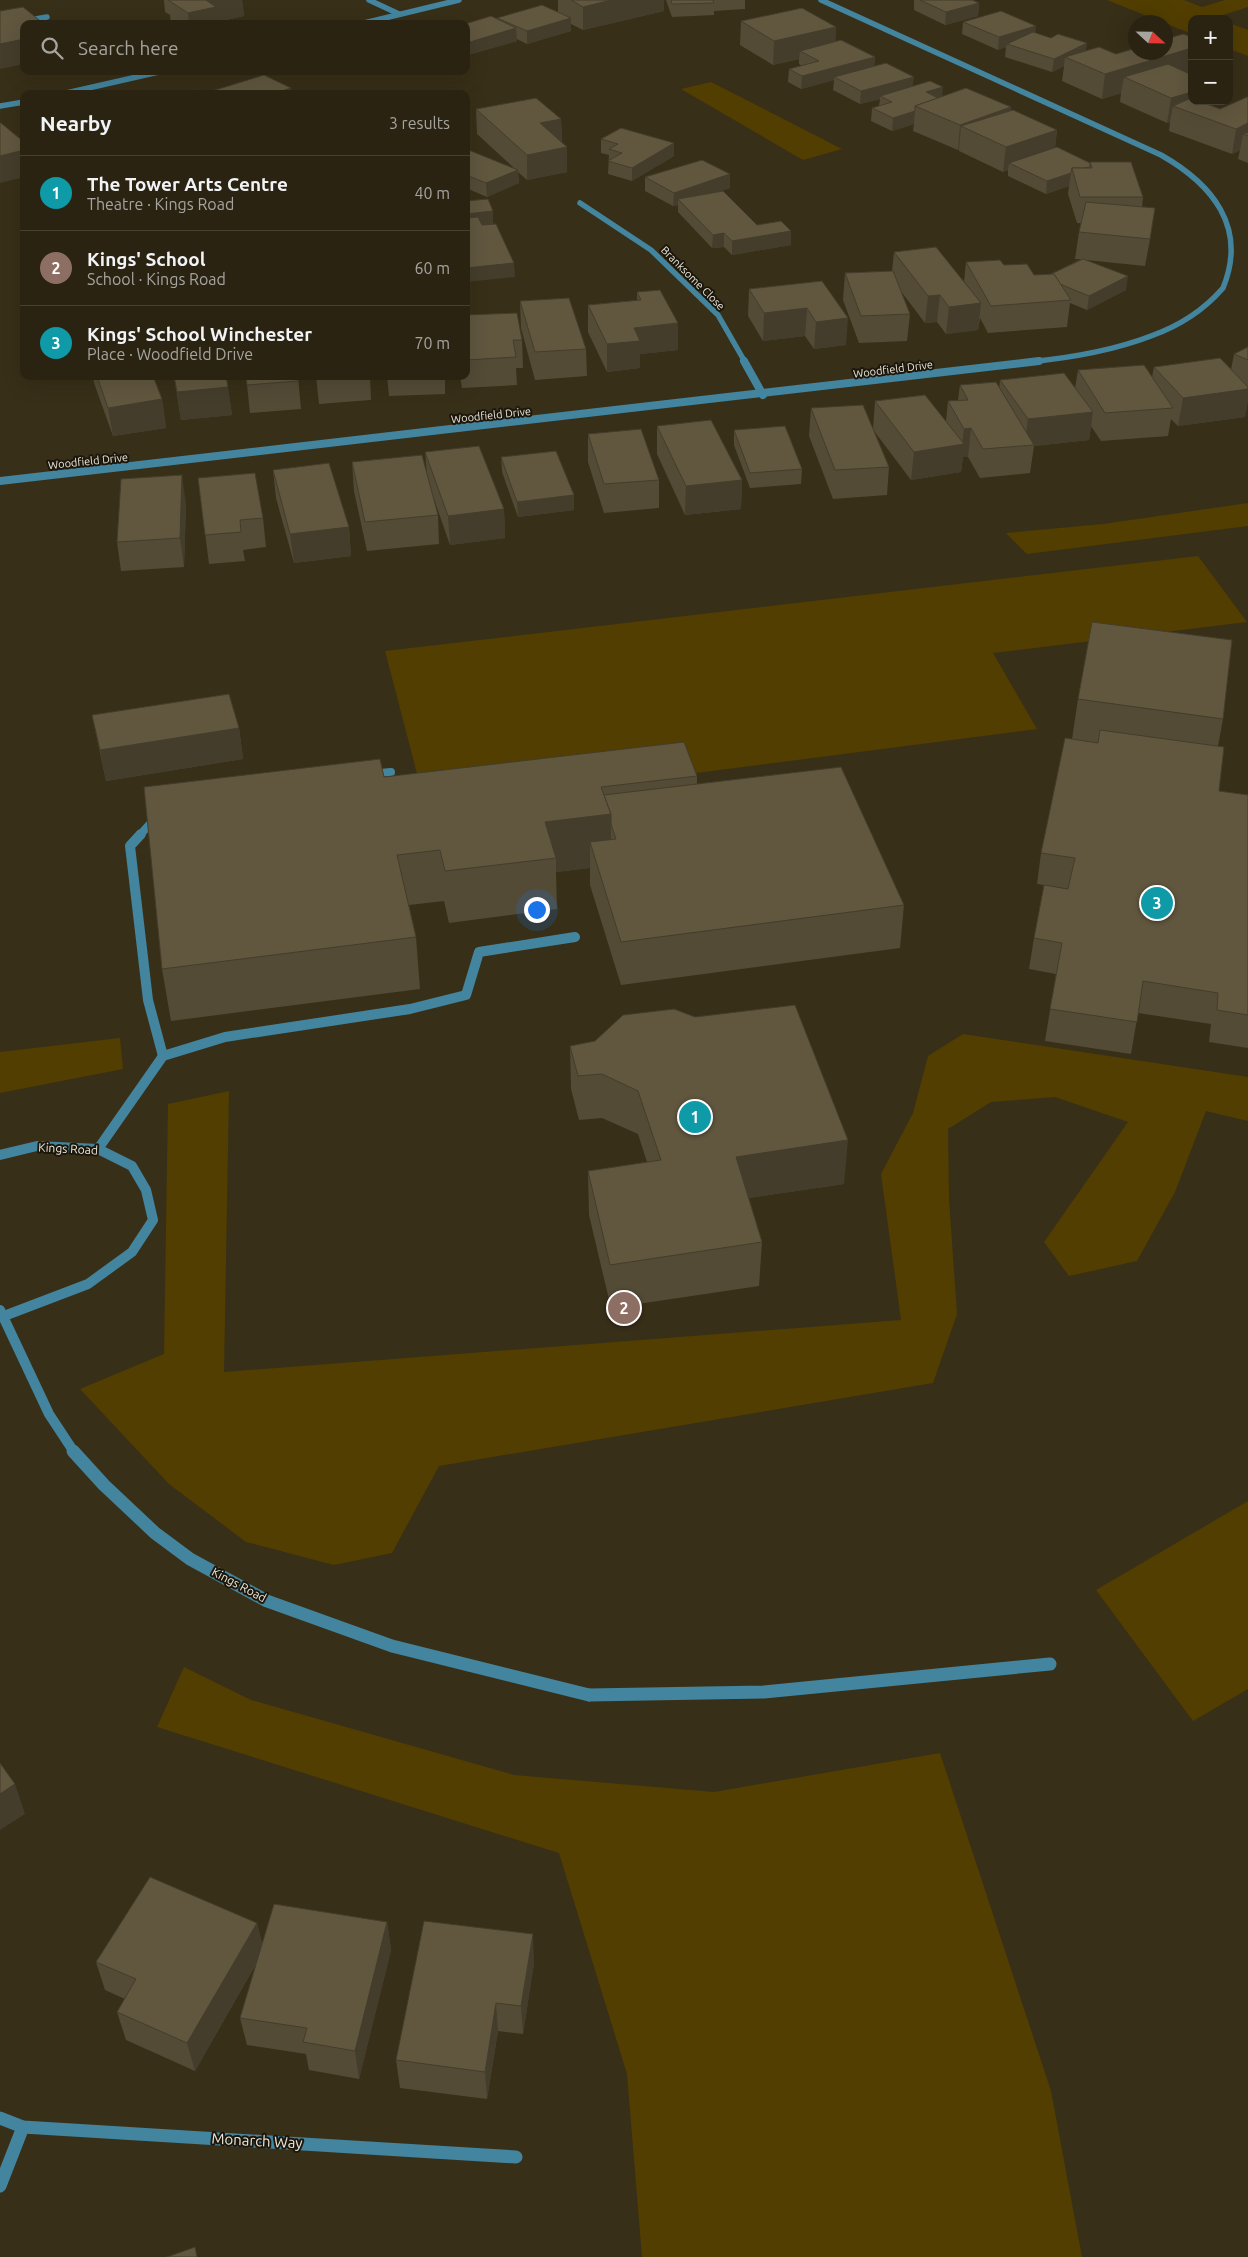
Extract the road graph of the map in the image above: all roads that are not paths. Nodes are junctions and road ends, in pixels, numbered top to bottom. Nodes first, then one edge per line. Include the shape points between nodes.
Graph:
1 (369, 0) edge
2 (459, 0) edge
3 (821, 0) edge
4 (399, 14) junction
5 (47, 17) dead end
6 (29, 20) edge
7 (376, 20) edge
8 (20, 22) edge
9 (0, 25) edge
10 (145, 75) edge
11 (79, 90) edge
12 (20, 103) edge
13 (0, 106) edge
14 (580, 203) dead end
15 (1232, 211) dead end
16 (1238, 268) dead end
17 (763, 394) junction
18 (0, 481) edge
19 (391, 772) dead end
20 (361, 774) edge
21 (164, 813) edge
22 (576, 937) dead end
23 (163, 1056) junction
24 (98, 1149) junction
25 (0, 1154) edge
26 (2, 1313) edge
27 (1050, 1664) dead end
28 (0, 2118) edge
29 (23, 2128) junction
30 (516, 2157) dead end
31 (0, 2186) edge

1 - 4 street
2 - 4 street
3 - 15 street via 1157,154 1205,184
4 - 7 street
5 - 6 street
8 - 9 street
10 - 11 street
12 - 13 street
14 - 17 street, Branksome Close via 651,250 718,315
16 - 17 street, Woodfield Drive via 1219,295 1194,316 1139,341 1101,352
17 - 18 street, Woodfield Drive
19 - 20 street
21 - 23 street via 155,816 130,846 148,1000
22 - 23 street via 479,952 466,995 410,1009 225,1037
23 - 24 street
24 - 25 street, Kings Road via 37,1146
24 - 26 street, Kings Road via 132,1166 146,1190 153,1220 132,1252 88,1284
26 - 27 street, Kings Road via 49,1414 70,1447 155,1534 190,1559 267,1601 392,1646 589,1695 764,1692
28 - 29 street, Monarch Way
29 - 30 street, Monarch Way
29 - 31 street

